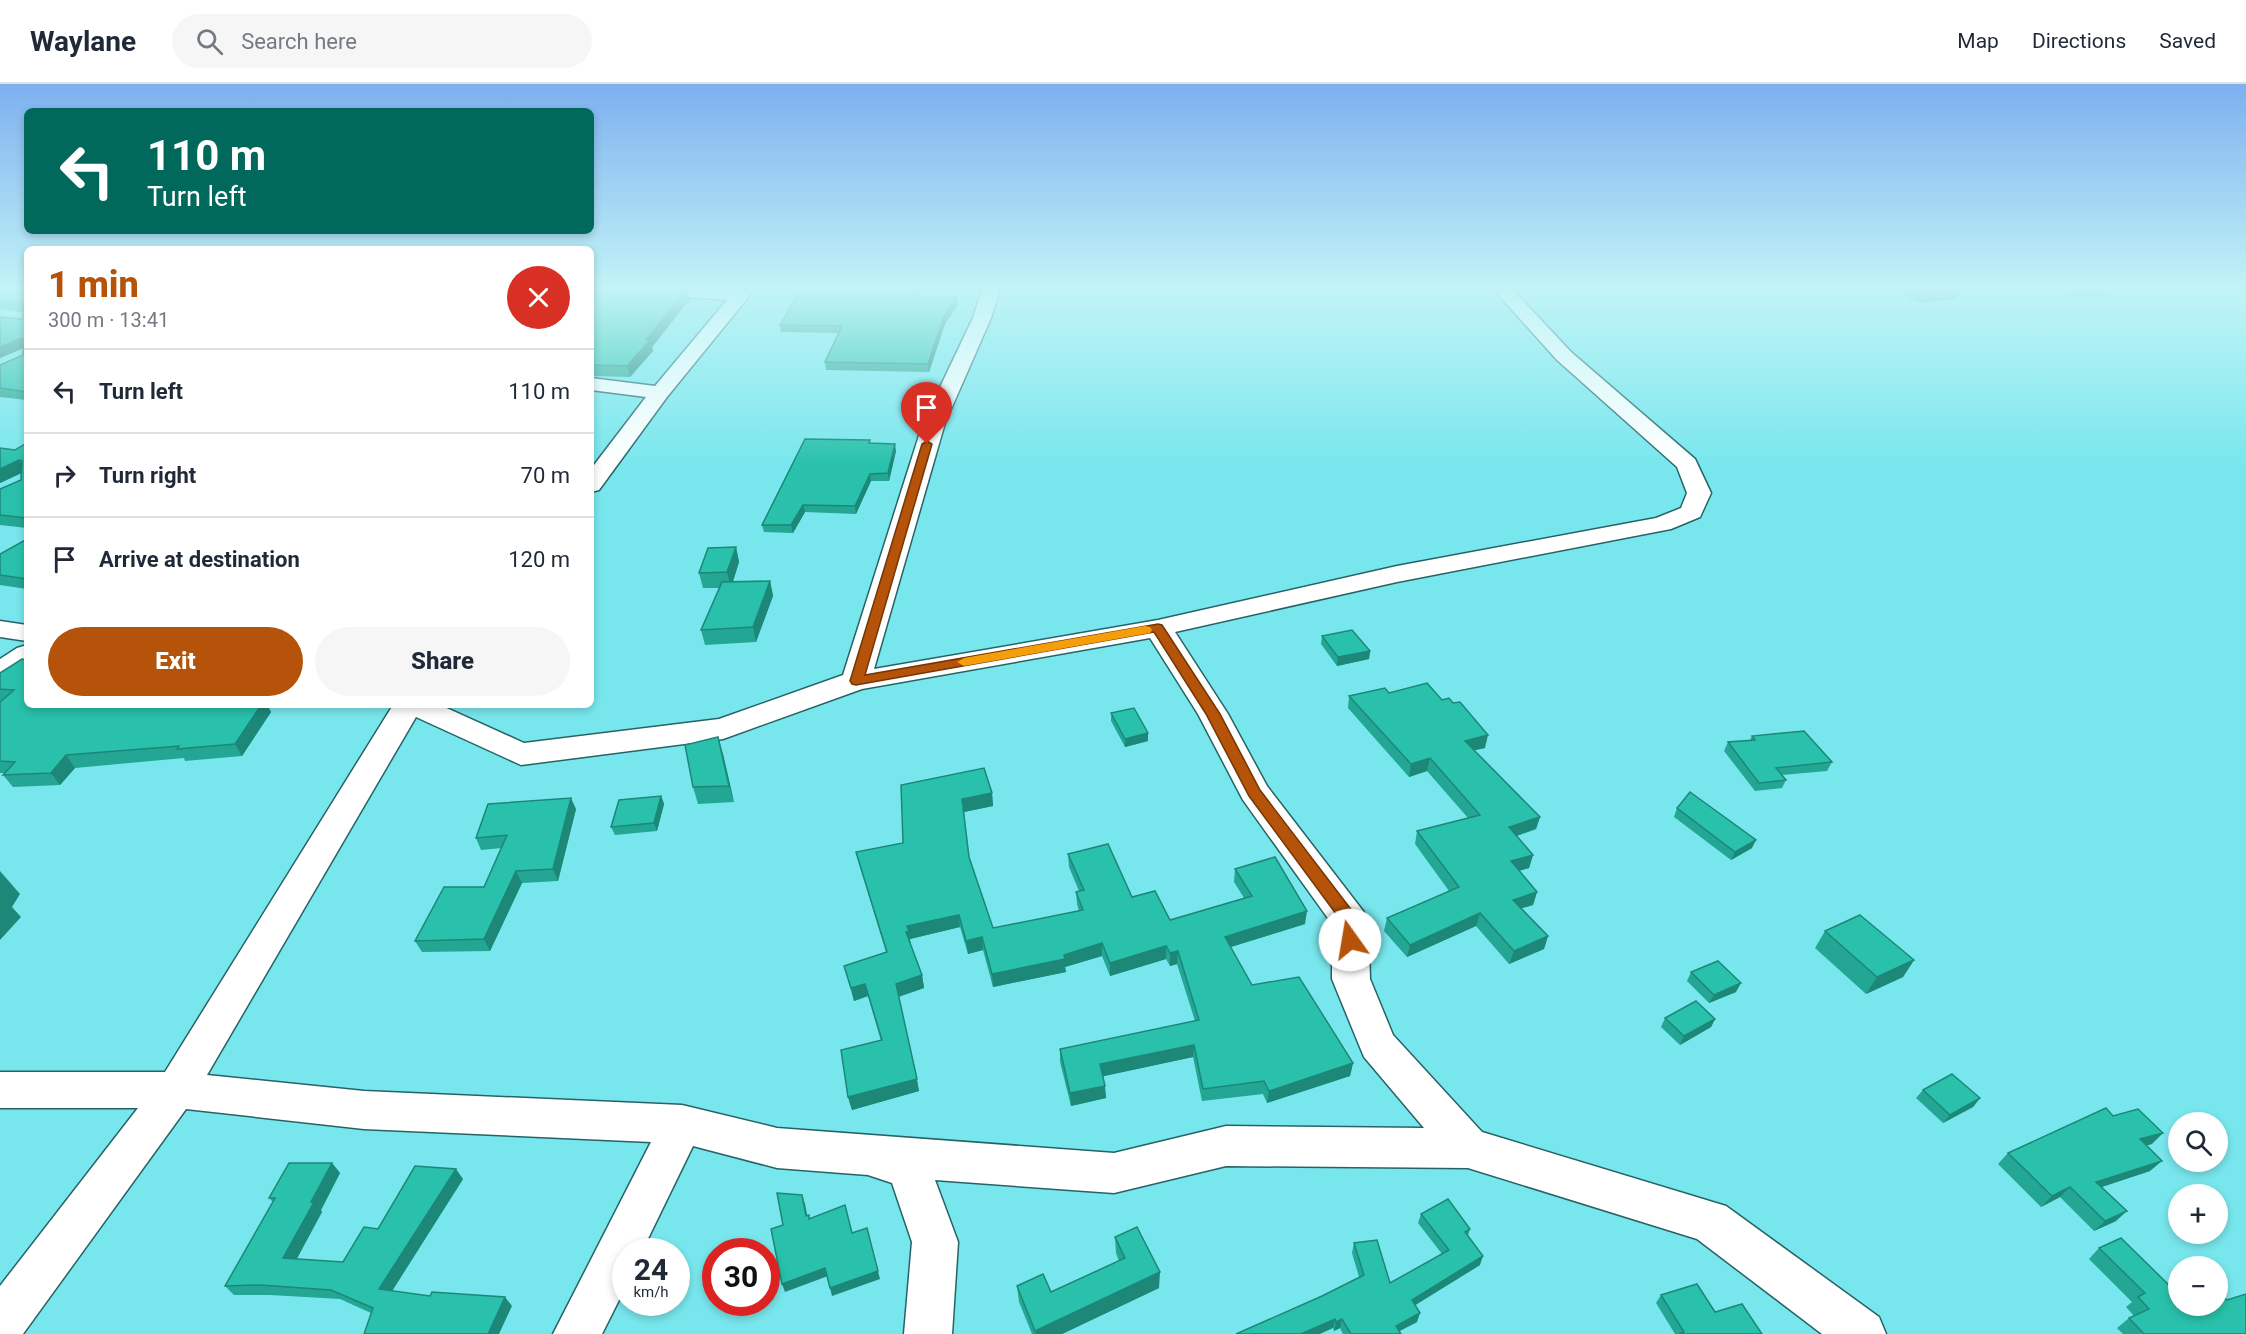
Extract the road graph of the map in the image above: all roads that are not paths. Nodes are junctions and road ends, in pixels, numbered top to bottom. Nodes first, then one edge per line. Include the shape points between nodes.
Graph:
1 (697, 348) edge
2 (968, 348) edge
3 (1557, 348) edge
4 (594, 384) edge
5 (660, 393) junction
6 (594, 481) edge
7 (1158, 628) junction
8 (0, 629) edge
9 (24, 633) edge
10 (24, 656) edge
11 (0, 672) edge
12 (856, 681) junction
13 (406, 708) edge
14 (421, 708) edge
15 (0, 1090) edge
16 (176, 1090) junction
17 (682, 1124) junction
18 (1468, 1148) junction
19 (863, 1153) junction
20 (0, 1325) edge
21 (577, 1334) edge
22 (928, 1334) edge
23 (1862, 1334) edge

1 - 5 street
2 - 12 street via 934,423
3 - 7 street via 1686,464 1700,493 1691,512 1662,524 1397,574
4 - 5 street
5 - 6 street
7 - 12 street
7 - 18 street via 1213,714 1254,792 1350,921 1351,979 1378,1045
8 - 9 street
10 - 11 street
12 - 14 street via 723,729 521,754
13 - 16 street
15 - 16 street
16 - 17 street via 364,1110
16 - 20 street
17 - 19 street via 777,1148
17 - 21 street
18 - 19 street via 1226,1146 1114,1173
18 - 23 street via 1710,1221
19 - 22 street via 909,1169 935,1242

